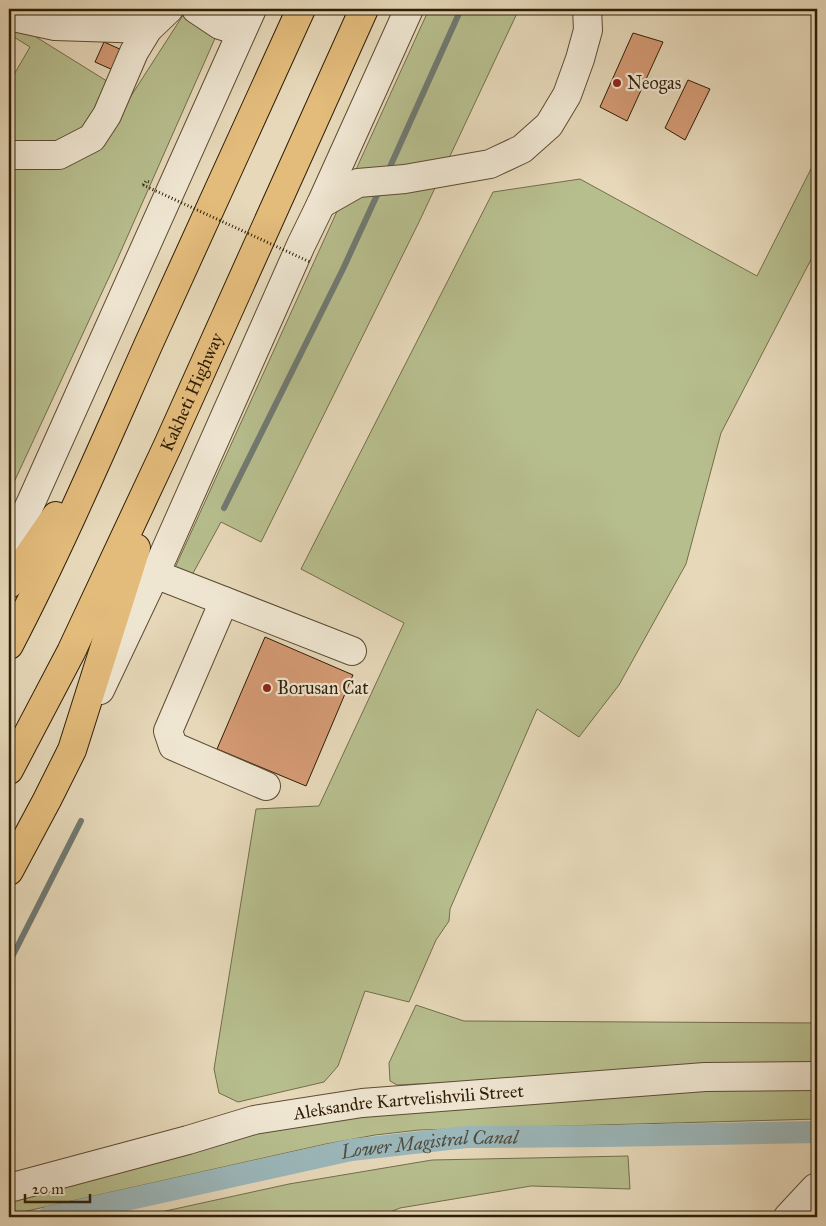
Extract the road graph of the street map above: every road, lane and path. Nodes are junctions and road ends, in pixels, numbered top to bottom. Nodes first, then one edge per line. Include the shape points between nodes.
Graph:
1 (169, 9) edge
2 (196, 9) edge
3 (300, 9) edge
4 (364, 9) edge
5 (409, 9) edge
6 (587, 9) edge
7 (9, 16) edge
8 (246, 21) edge
9 (148, 29) junction
10 (9, 156) edge
11 (143, 186) dead end
12 (321, 204) junction
13 (310, 262) dead end
14 (168, 445) junction
15 (99, 456) junction
16 (9, 550) edge
17 (156, 574) junction
18 (9, 584) edge
19 (224, 601) junction
20 (9, 645) edge
21 (352, 651) dead end
22 (72, 750) junction
23 (9, 770) edge
24 (266, 786) dead end
25 (9, 871) edge
26 (817, 1076) edge
27 (9, 1188) edge
28 (817, 1188) edge
29 (788, 1217) edge

1 - 9 street
2 - 8 street via 220,25
3 - 15 highway
4 - 14 highway, Kakheti Highway
5 - 12 street
6 - 12 street via 588,30 567,95 549,125 522,149 490,164 405,179 358,183
7 - 9 street via 54,26
8 - 16 street
9 - 10 street via 134,52 107,115 92,138 59,155
11 - 13 path, bridge
12 - 17 street
14 - 22 highway
14 - 23 highway, Kakheti Highway via 71,652
15 - 18 highway
15 - 20 highway
17 - 19 street
17 - 22 street
19 - 21 street
19 - 24 street via 168,731 173,746
22 - 25 highway
26 - 27 street, Aleksandre Kartvelishvili Street via 705,1077 362,1103 254,1120
28 - 29 street

